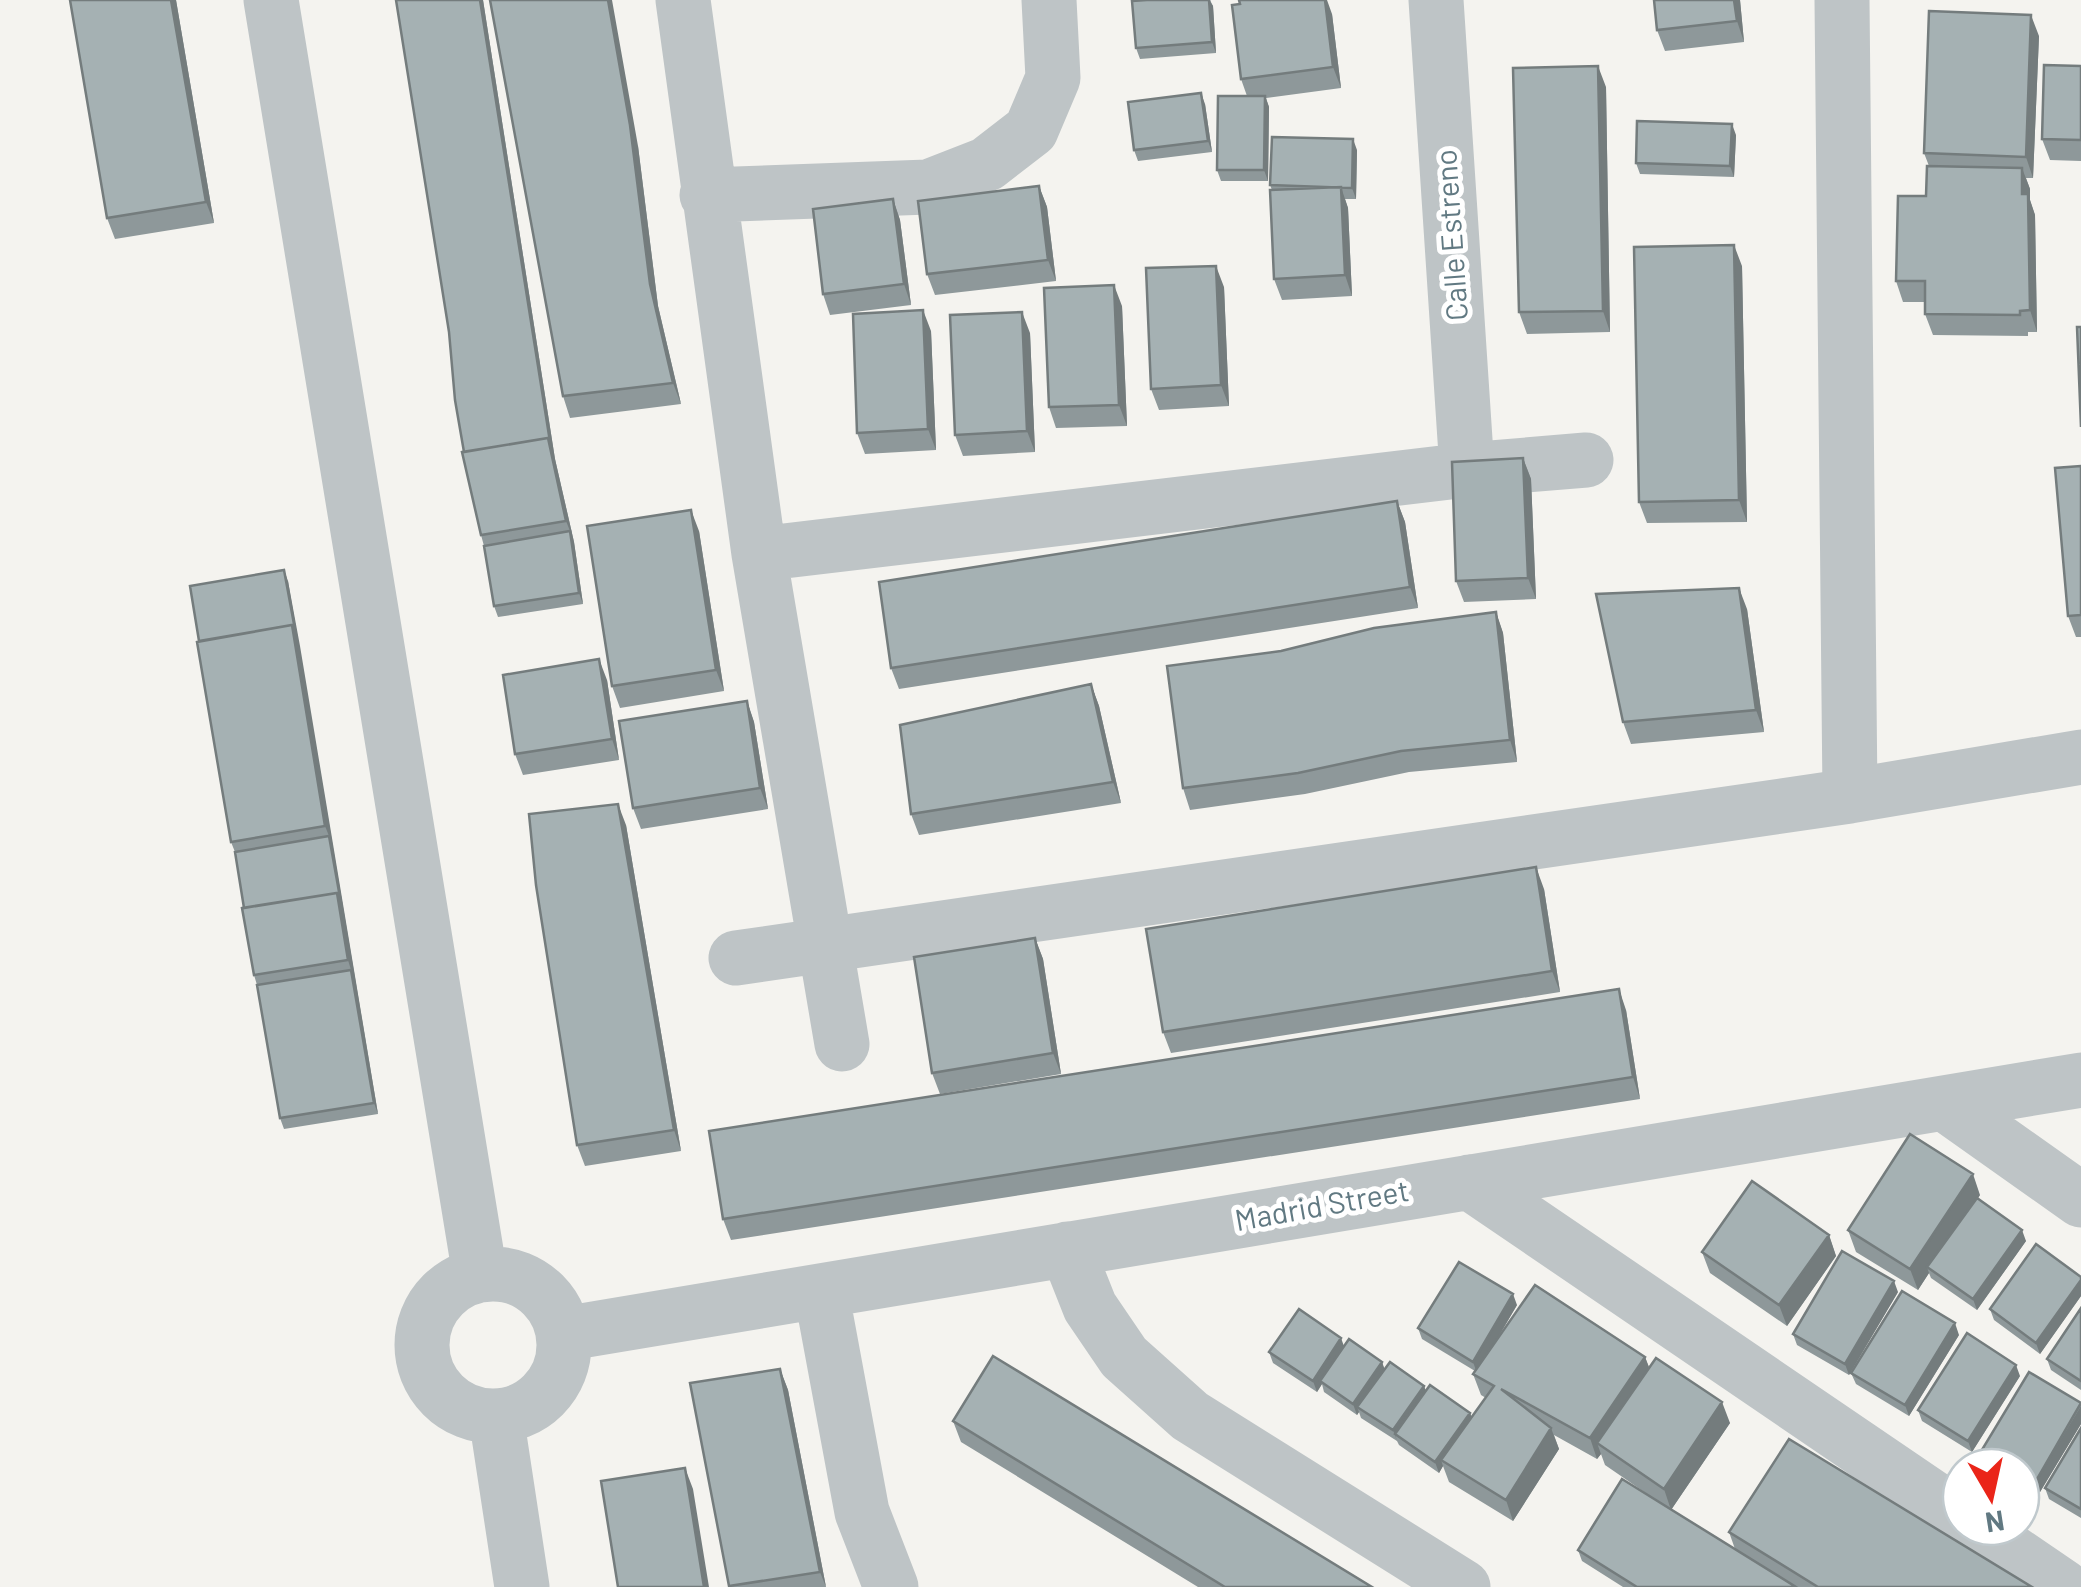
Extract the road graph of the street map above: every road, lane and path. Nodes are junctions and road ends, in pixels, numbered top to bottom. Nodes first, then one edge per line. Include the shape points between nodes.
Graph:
1 (271, 0) edge
2 (683, 0) edge
3 (1048, 0) edge
4 (1436, 0) edge
5 (1842, 0) edge
6 (708, 195) junction
7 (1586, 460) dead end
8 (1468, 470) junction
9 (759, 554) junction
10 (2081, 757) edge
11 (1850, 796) junction
12 (825, 944) junction
13 (736, 958) dead end
14 (842, 1044) dead end
15 (2081, 1080) edge
16 (1944, 1103) junction
17 (1468, 1182) junction
18 (2081, 1200) edge
19 (1067, 1249) junction
20 (480, 1275) junction
21 (822, 1291) junction
22 (563, 1334) junction
23 (496, 1416) junction
24 (1941, 1503) edge
25 (2004, 1547) edge
26 (522, 1587) edge
27 (891, 1587) edge
28 (1463, 1587) edge
29 (2063, 1587) edge

1 - 20 street
2 - 6 street
3 - 6 street via 1053,78 1030,130 987,164 928,186
4 - 8 street, Calle Estreno
5 - 11 street
6 - 9 street
7 - 8 street
8 - 9 street
9 - 12 street
10 - 11 street
11 - 12 street
12 - 13 street
12 - 14 street
15 - 16 street, Madrid Street
16 - 17 street, Madrid Street
16 - 18 street
17 - 19 street, Madrid Street
17 - 24 street
19 - 21 street, Madrid Street
19 - 28 street via 1090,1307 1124,1358 1190,1416
20 - 22 street via 514,1278 543,1294
20 - 23 street via 443,1293 430,1310 422,1353 439,1391 474,1413
21 - 22 street, Madrid Street
21 - 27 street via 862,1512
22 - 23 street via 556,1380 520,1411
23 - 26 street
25 - 29 street

